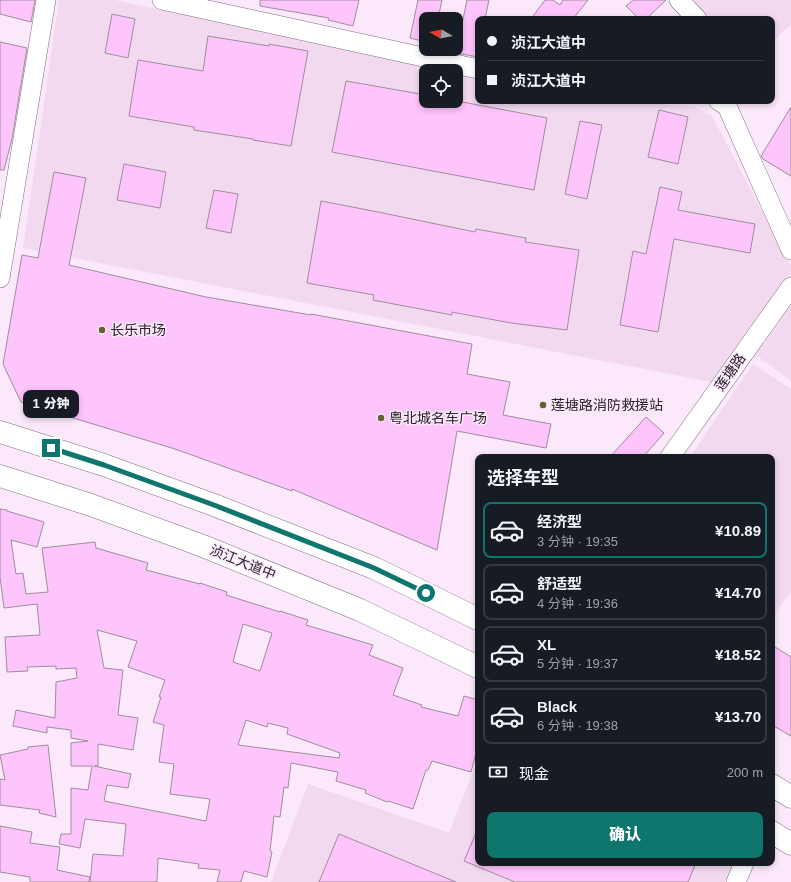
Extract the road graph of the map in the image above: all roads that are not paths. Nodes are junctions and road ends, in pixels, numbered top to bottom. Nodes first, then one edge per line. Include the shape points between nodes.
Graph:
1 (46, 0) edge
2 (162, 0) edge
3 (679, 0) edge
4 (694, 16) edge
5 (475, 68) edge
6 (724, 104) edge
7 (791, 250) edge
8 (0, 278) edge
9 (791, 287) edge
10 (0, 432) edge
11 (672, 454) edge
12 (0, 476) edge
13 (475, 618) edge
14 (475, 666) edge
15 (775, 787) edge
16 (791, 797) edge
17 (775, 834) edge
18 (791, 844) edge
19 (743, 866) edge
20 (736, 882) edge

1 - 8 street
2 - 5 street
3 - 4 street
6 - 7 street via 727,106
9 - 11 street, 莲塘路
10 - 13 main road via 104,465 221,508 374,568
12 - 14 main road, 浈江大道中 via 91,505 203,546 360,610
15 - 16 main road
17 - 18 main road
19 - 20 street

